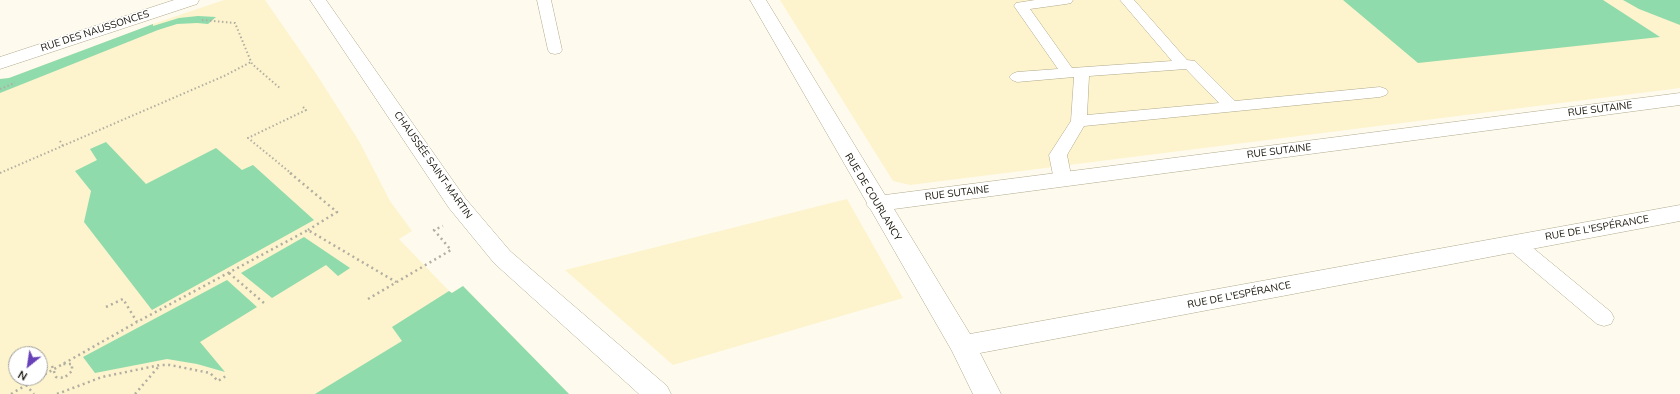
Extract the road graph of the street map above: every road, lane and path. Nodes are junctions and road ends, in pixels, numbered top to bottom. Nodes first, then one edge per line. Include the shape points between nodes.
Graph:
1 (191, 0) edge
2 (318, 0) edge
3 (544, 0) edge
4 (758, 0) edge
5 (1066, 0) edge
6 (1127, 0) edge
7 (197, 20) dead end
8 (555, 50) dead end
9 (251, 62) junction
10 (0, 63) edge
11 (1183, 64) junction
12 (1075, 73) junction
13 (1017, 77) dead end
14 (22, 80) dead end
15 (192, 86) dead end
16 (194, 88) junction
17 (0, 89) edge
18 (281, 89) dead end
19 (1380, 92) dead end
20 (1680, 98) edge
21 (302, 106) dead end
22 (1231, 106) junction
23 (1079, 120) junction
24 (60, 141) dead end
25 (63, 146) junction
26 (0, 173) edge
27 (1063, 180) junction
28 (877, 204) junction
29 (1680, 213) edge
30 (466, 214) junction
31 (308, 230) junction
32 (1514, 244) junction
33 (228, 273) junction
34 (396, 282) junction
35 (368, 299) dead end
36 (264, 303) dead end
37 (106, 307) dead end
38 (1604, 318) dead end
39 (137, 322) junction
40 (963, 346) junction
41 (63, 364) junction
42 (160, 365) junction
43 (53, 367) junction
44 (48, 371) edge
45 (226, 376) dead end
46 (24, 386) edge
47 (27, 386) edge
48 (11, 394) edge
49 (34, 394) edge
50 (57, 394) edge
51 (135, 394) edge
52 (657, 394) edge
53 (987, 394) edge

1 - 10 street, RUE DES NAUSSONCES
2 - 30 street, CHAUSSÉE SAINT-MARTIN
3 - 8 lane
4 - 28 street, RUE DE COURLANCY
5 - 12 lane via 1021,6
6 - 11 lane
7 - 9 path via 235,23
9 - 16 path
9 - 18 path
11 - 12 lane
11 - 22 lane via 1190,64
12 - 13 lane
12 - 23 lane
14 - 17 path
15 - 16 path
16 - 25 path
19 - 22 lane
20 - 27 street, RUE SUTAINE
21 - 31 path via 306,110 248,138 337,212
22 - 23 lane
23 - 27 lane via 1058,155
24 - 25 path
25 - 26 path
27 - 28 street, RUE SUTAINE
28 - 40 street, RUE DE COURLANCY
29 - 32 street, RUE DE L'ESPÉRANCE
30 - 34 path via 434,230 451,250
30 - 52 street, CHAUSSÉE SAINT-MARTIN via 502,257
31 - 33 path
31 - 34 path
32 - 38 lane
32 - 40 street, RUE DE L'ESPÉRANCE
33 - 36 path
33 - 39 path
34 - 35 path
37 - 39 path via 123,299
39 - 41 path
40 - 53 street, RUE DE COURLANCY
41 - 43 path
41 - 43 path via 72,364 72,371 64,378 56,377
42 - 45 path via 170,364 210,373 218,381
42 - 50 path via 102,377
42 - 51 path
43 - 44 path
46 - 48 path
47 - 49 path

